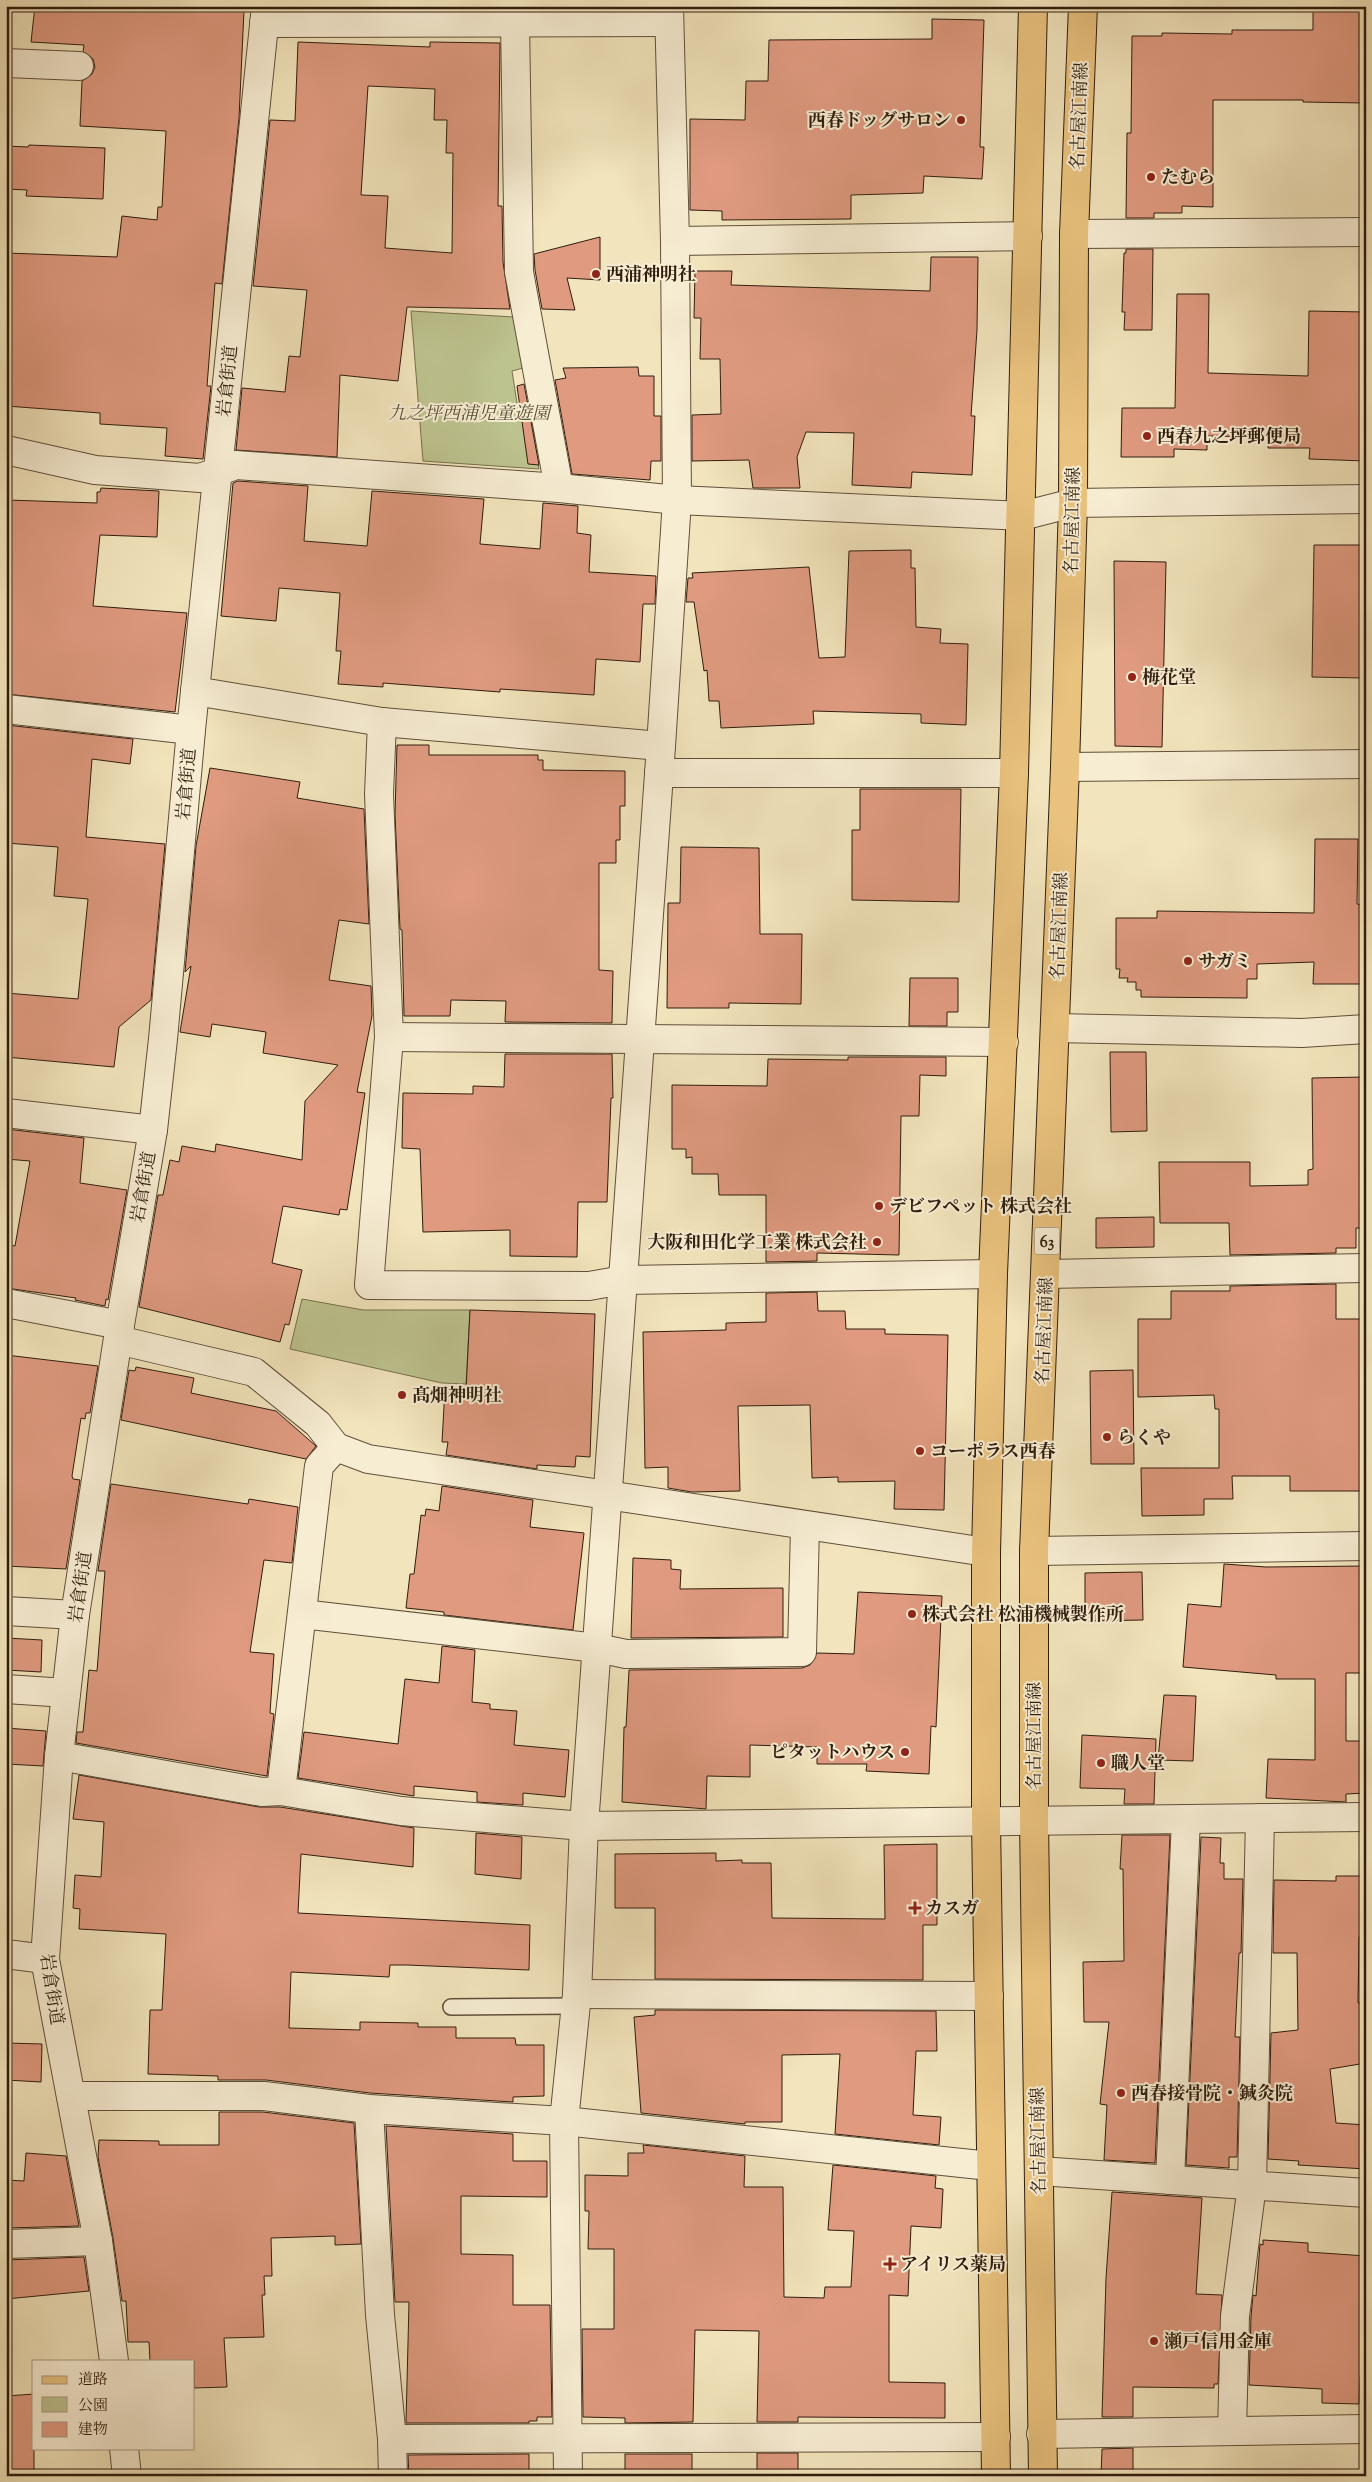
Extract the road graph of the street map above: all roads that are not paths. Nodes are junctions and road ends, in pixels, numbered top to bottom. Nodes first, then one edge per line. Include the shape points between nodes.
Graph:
1 (1033, 6) edge
2 (1083, 6) edge
3 (669, 14) edge
4 (265, 15) edge
5 (525, 17) edge
6 (6, 63) edge
7 (79, 66) dead end
8 (1366, 232) edge
9 (1074, 234) junction
10 (1028, 236) junction
11 (675, 241) junction
12 (6, 450) edge
13 (218, 471) junction
14 (559, 488) junction
15 (1366, 498) edge
16 (677, 500) junction
17 (1073, 503) junction
18 (1022, 516) junction
19 (195, 691) junction
20 (6, 709) edge
21 (382, 722) junction
22 (191, 730) junction
23 (661, 746) junction
24 (1366, 764) edge
25 (1065, 767) junction
26 (659, 773) junction
27 (1014, 773) junction
28 (1055, 1028) junction
29 (1366, 1029) edge
30 (389, 1037) junction
31 (639, 1039) junction
32 (1004, 1042) junction
33 (6, 1113) edge
34 (153, 1130) junction
35 (1366, 1268) edge
36 (993, 1274) junction
37 (1046, 1274) junction
38 (623, 1280) junction
39 (6, 1303) edge
40 (119, 1332) junction
41 (336, 1447) junction
42 (606, 1494) junction
43 (805, 1526) junction
44 (1366, 1546) edge
45 (1034, 1551) junction
46 (986, 1552) junction
47 (6, 1611) edge
48 (302, 1614) junction
49 (75, 1615) junction
50 (597, 1648) junction
51 (6, 1689) edge
52 (66, 1693) junction
53 (59, 1756) junction
54 (281, 1791) junction
55 (1366, 1817) edge
56 (1260, 1818) junction
57 (1186, 1819) junction
58 (1034, 1820) junction
59 (986, 1821) junction
60 (584, 1826) junction
61 (6, 1954) edge
62 (45, 1959) junction
63 (989, 1996) junction
64 (576, 2000) junction
65 (452, 2007) dead end
66 (71, 2096) junction
67 (369, 2109) junction
68 (564, 2121) junction
69 (990, 2166) junction
70 (1039, 2170) junction
71 (1170, 2180) junction
72 (1252, 2185) junction
73 (1366, 2193) edge
74 (98, 2241) junction
75 (6, 2244) edge
76 (114, 2360) edge
77 (1366, 2429) edge
78 (1232, 2431) junction
79 (1041, 2434) junction
80 (996, 2437) junction
81 (567, 2438) junction
82 (392, 2439) junction
83 (124, 2450) edge
84 (127, 2476) edge
85 (393, 2476) edge
86 (568, 2476) edge
87 (996, 2476) edge
88 (1043, 2476) edge

1 - 10 main road
2 - 9 main road, 名古屋江南線 / 63
3 - 5 street
3 - 11 street
4 - 5 street
4 - 13 street, 岩倉街道
5 - 14 street via 519,272
6 - 7 street
8 - 9 street
9 - 17 main road, 名古屋江南線 / 63
10 - 11 street
10 - 18 main road
11 - 16 street
12 - 13 street via 95,470 200,478
13 - 14 street via 236,466
13 - 19 street, 岩倉街道
14 - 16 street
15 - 17 street
16 - 18 street
16 - 23 street
17 - 18 street
17 - 25 main road, 名古屋江南線 / 63
18 - 27 main road
19 - 21 street
19 - 22 street, 岩倉街道
20 - 22 street
21 - 23 street
21 - 30 street via 379,794
22 - 34 street, 岩倉街道
23 - 26 street
24 - 25 street
25 - 28 main road, 名古屋江南線 / 63
26 - 27 street
26 - 31 street
27 - 32 main road
28 - 29 street via 1302,1033
28 - 37 main road, 名古屋江南線 / 63
30 - 31 street
30 - 38 street via 369,1285 589,1286
31 - 32 street
31 - 38 street
32 - 36 main road
33 - 34 street
34 - 40 street, 岩倉街道
35 - 37 street
36 - 38 street
36 - 46 main road
37 - 45 main road, 名古屋江南線 / 63
38 - 42 street
39 - 40 street
40 - 41 street via 254,1372 318,1424
40 - 49 street, 岩倉街道
41 - 42 street via 368,1459
41 - 48 street via 319,1466
42 - 43 street
42 - 50 street
43 - 46 street
43 - 50 street via 802,1652 626,1654
44 - 45 street
45 - 58 main road, 名古屋江南線 / 63
46 - 59 main road
47 - 49 street
48 - 50 street
48 - 54 street
49 - 52 street, 岩倉街道
50 - 60 street
51 - 52 street
52 - 53 street, 岩倉街道
53 - 54 street via 262,1792
53 - 62 street, 岩倉街道
54 - 60 street via 401,1811
55 - 56 street
56 - 57 street
56 - 72 street
57 - 58 street
57 - 71 street
58 - 59 street
58 - 70 main road, 名古屋江南線 / 63
59 - 60 street
59 - 63 main road
60 - 64 street
61 - 62 street
62 - 66 street, 岩倉街道
63 - 64 street
63 - 69 main road
64 - 65 lane
64 - 68 street
66 - 67 street via 264,2096
66 - 74 street, 岩倉街道
67 - 68 street
67 - 82 street via 380,2315
68 - 69 street
68 - 81 street
69 - 80 main road
70 - 71 street
70 - 79 main road, 名古屋江南線 / 63
71 - 72 street
72 - 73 street
72 - 78 street via 1235,2316
74 - 75 street
74 - 76 street, 岩倉街道
77 - 78 street
78 - 79 street
79 - 88 main road, 名古屋江南線 / 63
80 - 81 street
80 - 87 main road
81 - 82 street
81 - 86 street
82 - 85 street
83 - 84 street

